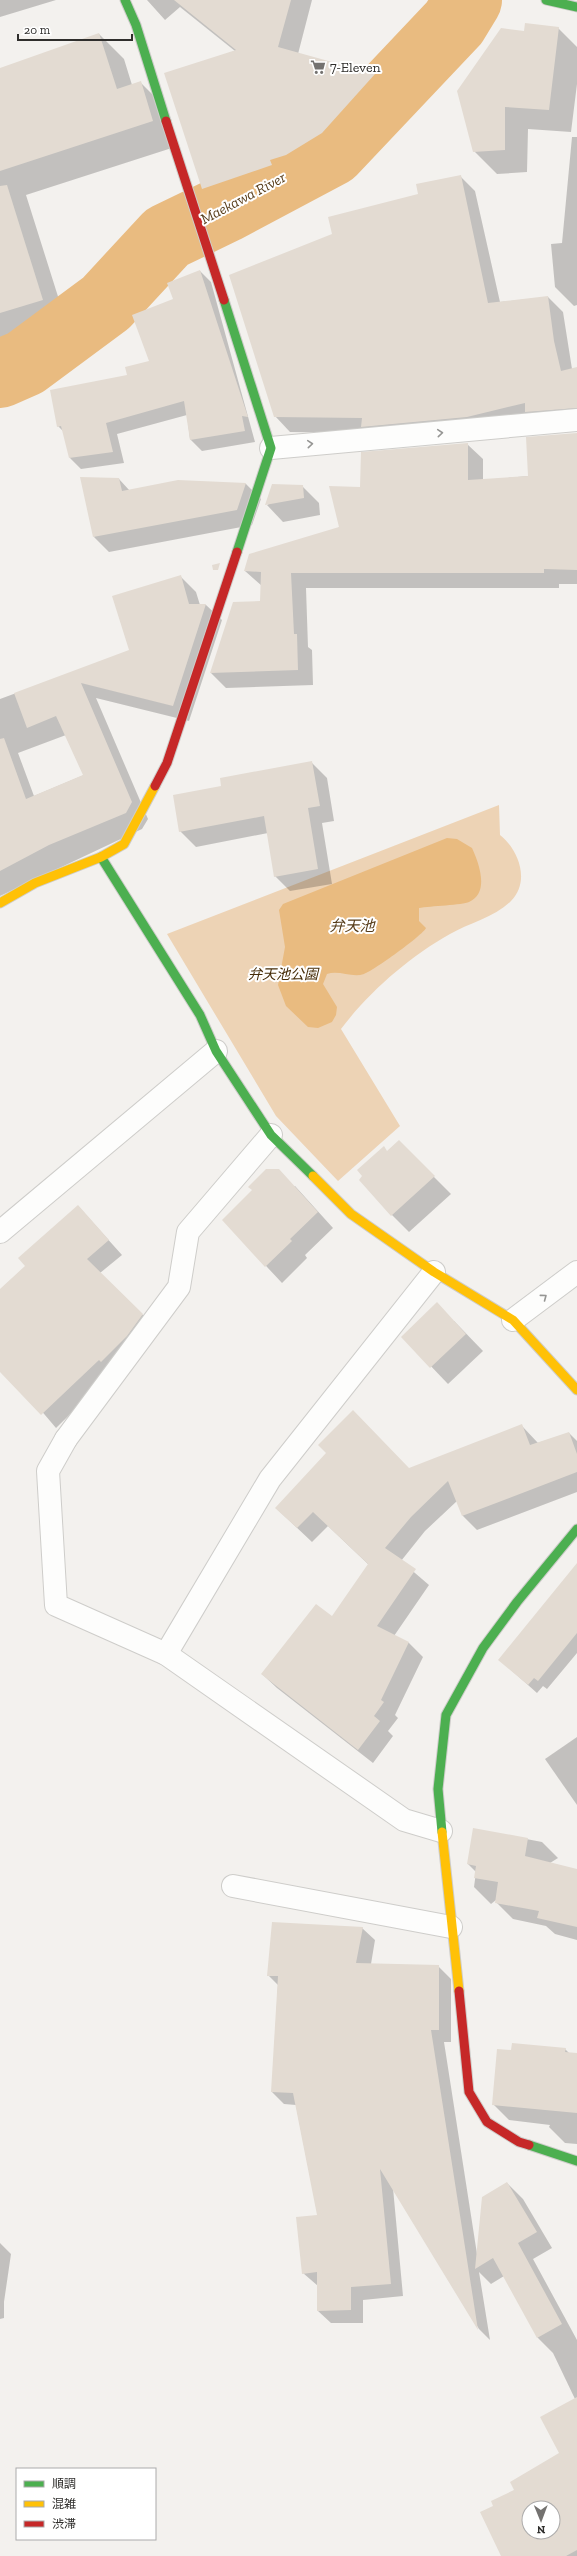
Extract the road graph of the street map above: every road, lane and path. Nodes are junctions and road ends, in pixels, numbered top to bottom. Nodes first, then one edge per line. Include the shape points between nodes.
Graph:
1 (125, 0) edge
2 (546, 0) edge
3 (577, 7) edge
4 (577, 420) edge
5 (271, 448) junction
6 (101, 857) junction
7 (0, 903) edge
8 (216, 1051) junction
9 (271, 1135) junction
10 (0, 1232) edge
11 (434, 1272) junction
12 (577, 1272) edge
13 (513, 1320) junction
14 (577, 1390) edge
15 (577, 1529) edge
16 (166, 1654) junction
17 (442, 1831) junction
18 (233, 1886) dead end
19 (451, 1927) junction
20 (577, 2161) edge

1 - 5 street via 136,24
2 - 3 street
5 -> 4 street
5 - 6 street via 167,763 124,844
6 - 7 street via 35,883
6 - 8 street via 200,1015
8 - 9 street
8 - 10 street
9 - 11 street via 351,1214
9 - 16 street via 188,1232 178,1287 66,1439 48,1471 56,1605
11 - 13 street
11 - 16 street via 270,1479
13 -> 12 street
13 - 14 street
15 - 17 street via 483,1648 446,1715 438,1789
16 - 17 street via 404,1820
17 - 19 street
18 - 19 street
19 - 20 street via 469,2092 487,2122 519,2142

